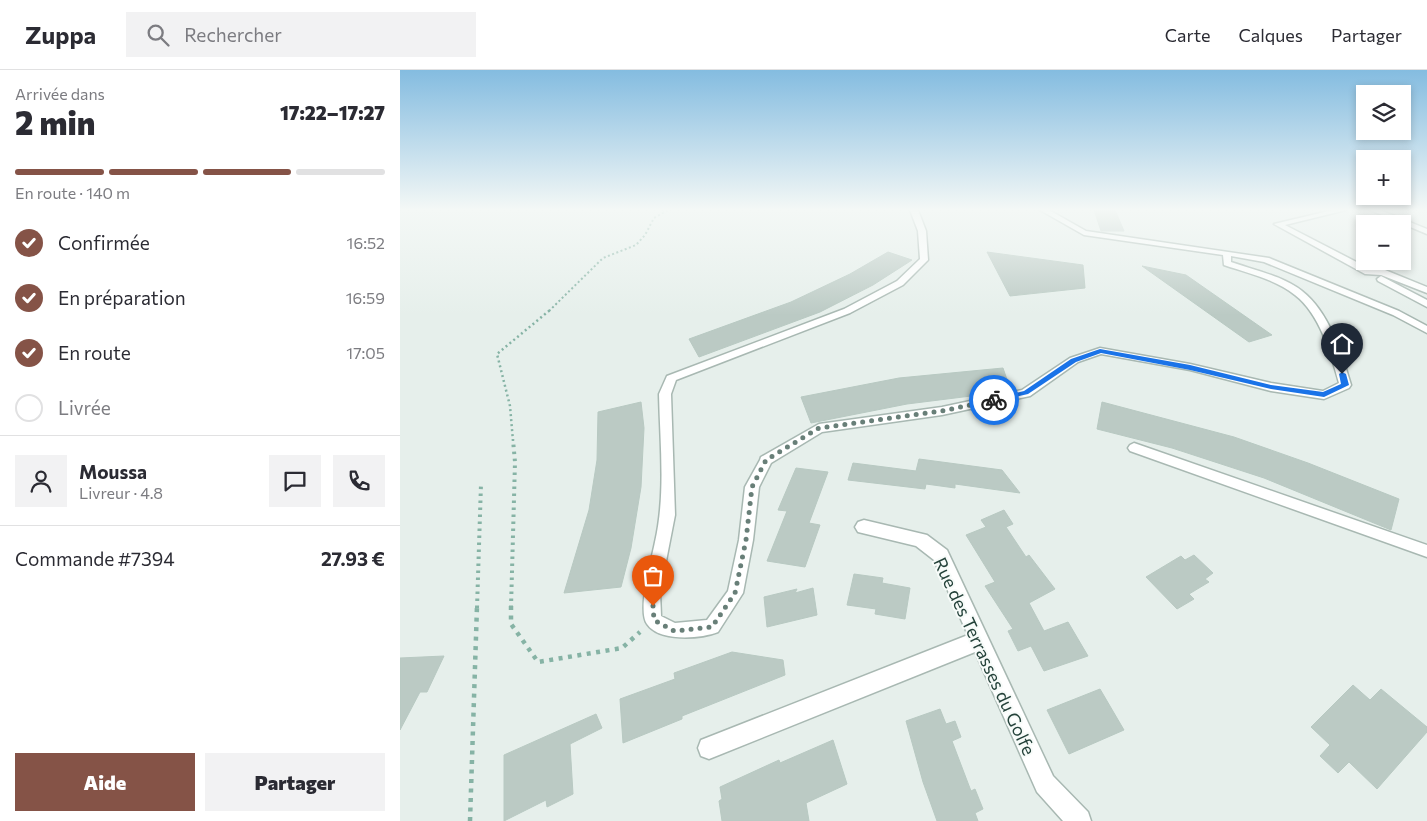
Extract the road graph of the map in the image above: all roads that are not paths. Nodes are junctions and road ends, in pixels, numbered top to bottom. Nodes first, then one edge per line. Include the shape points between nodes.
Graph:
1 (923, 245) edge
2 (1170, 245) edge
3 (1317, 245) edge
4 (1227, 253) junction
5 (1368, 272) junction
6 (1427, 290) edge
7 (1427, 304) edge
8 (1427, 330) edge
9 (1134, 448) dead end
10 (864, 527) dead end
11 (1427, 551) edge
12 (980, 640) junction
13 (709, 748) dead end
14 (1079, 821) edge

1 - 4 lane via 924,260 900,283 847,311 671,378 666,394 668,515 652,592 654,620 674,631 712,627 735,593 752,487 766,460 819,428 942,411 1026,393 1074,360 1100,351 1190,367 1271,387 1324,394 1345,385 1340,363 1320,321 1299,293 1227,264
2 - 4 lane
3 - 5 lane
4 - 8 lane via 1266,260 1396,313
5 - 6 lane via 1382,272
5 - 7 lane
9 - 11 lane
10 - 12 street, Rue des Terrasses du Golfe via 920,540 941,555
12 - 13 street
12 - 14 street, Rue des Terrasses du Golfe via 1045,784

